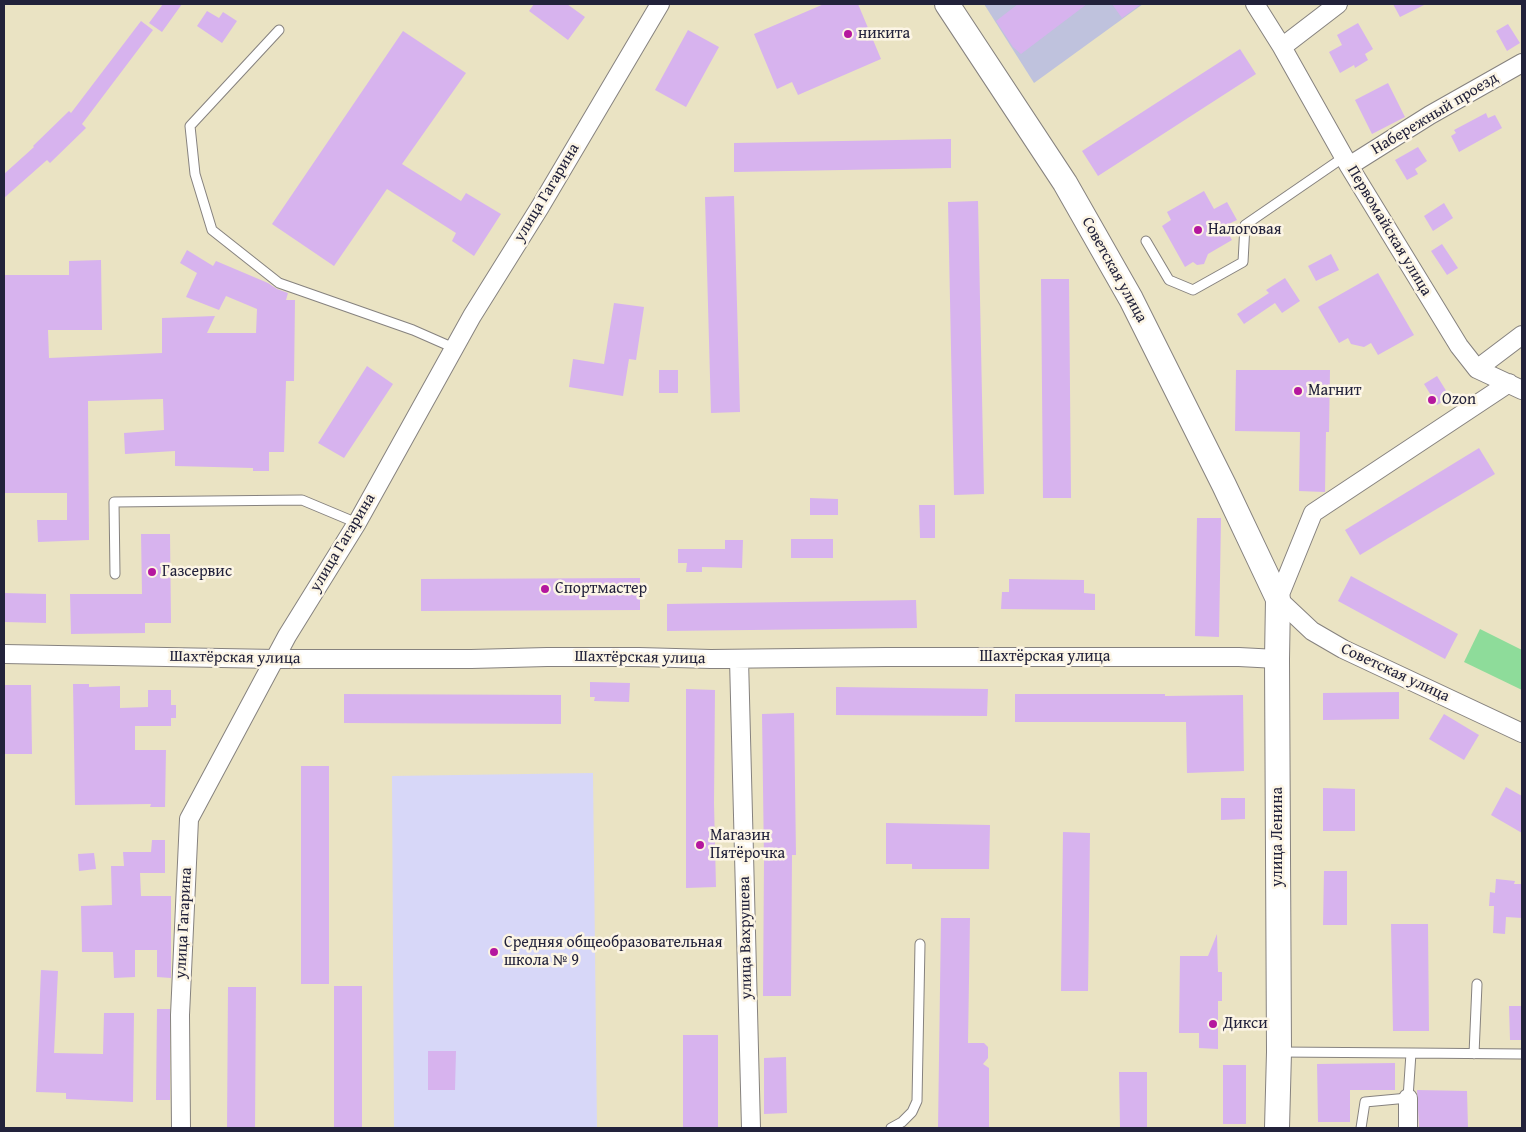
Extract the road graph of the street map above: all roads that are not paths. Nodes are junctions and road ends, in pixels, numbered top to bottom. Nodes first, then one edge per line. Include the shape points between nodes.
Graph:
1 (660, 4) edge
2 (947, 4) edge
3 (1255, 4) edge
4 (1338, 4) edge
5 (279, 30) dead end
6 (1282, 47) junction
7 (1522, 63) edge
8 (1346, 162) junction
9 (1146, 241) dead end
10 (1522, 335) edge
11 (454, 348) junction
12 (1477, 369) junction
13 (1515, 387) edge
14 (357, 523) junction
15 (1256, 550) joint
16 (115, 574) dead end
17 (1278, 599) junction
18 (4, 654) edge
19 (1277, 658) junction
20 (275, 659) junction
21 (739, 659) junction
22 (1522, 733) edge
23 (920, 944) dead end
24 (1478, 984) dead end
25 (1279, 1052) junction
26 (1411, 1053) junction
27 (1474, 1054) junction
28 (1522, 1054) edge
29 (1408, 1098) junction
30 (181, 1128) edge
31 (751, 1128) edge
32 (891, 1128) edge
33 (1277, 1128) edge
34 (1361, 1128) edge
35 (1408, 1128) edge

1 - 11 street, улица Гагарина
2 - 15 main road, Советская улица via 1065,183 1131,299
3 - 6 street, Первомайская улица
4 - 6 street
5 - 11 lane via 190,126 195,174 212,230 279,283 413,330
6 - 8 street, Первомайская улица
7 - 8 street, Набережный проезд
8 - 9 lane via 1245,225 1243,262 1193,290 1169,280
8 - 12 street, Первомайская улица via 1458,346
10 - 12 street
11 - 14 street, улица Гагарина
12 - 13 street, Первомайская улица
13 - 17 street via 1313,514
14 - 16 lane via 302,500 114,502
14 - 20 street, улица Гагарина
15 - 17 main road, улица Ленина
17 - 19 main road, улица Ленина
17 - 22 street, Советская улица via 1312,631 1343,649
18 - 20 street, Шахтёрская улица
19 - 21 street, Шахтёрская улица
19 - 25 main road, улица Ленина
20 - 21 street, Шахтёрская улица
20 - 30 street, улица Гагарина via 189,819 180,1015
21 - 31 street, улица Вахрушева
23 - 32 lane via 917,1101 912,1112
24 - 27 lane
25 - 26 lane
25 - 33 main road, улица Ленина
26 - 27 lane
26 - 29 lane
27 - 28 lane
29 - 34 lane via 1365,1102
29 - 35 street

